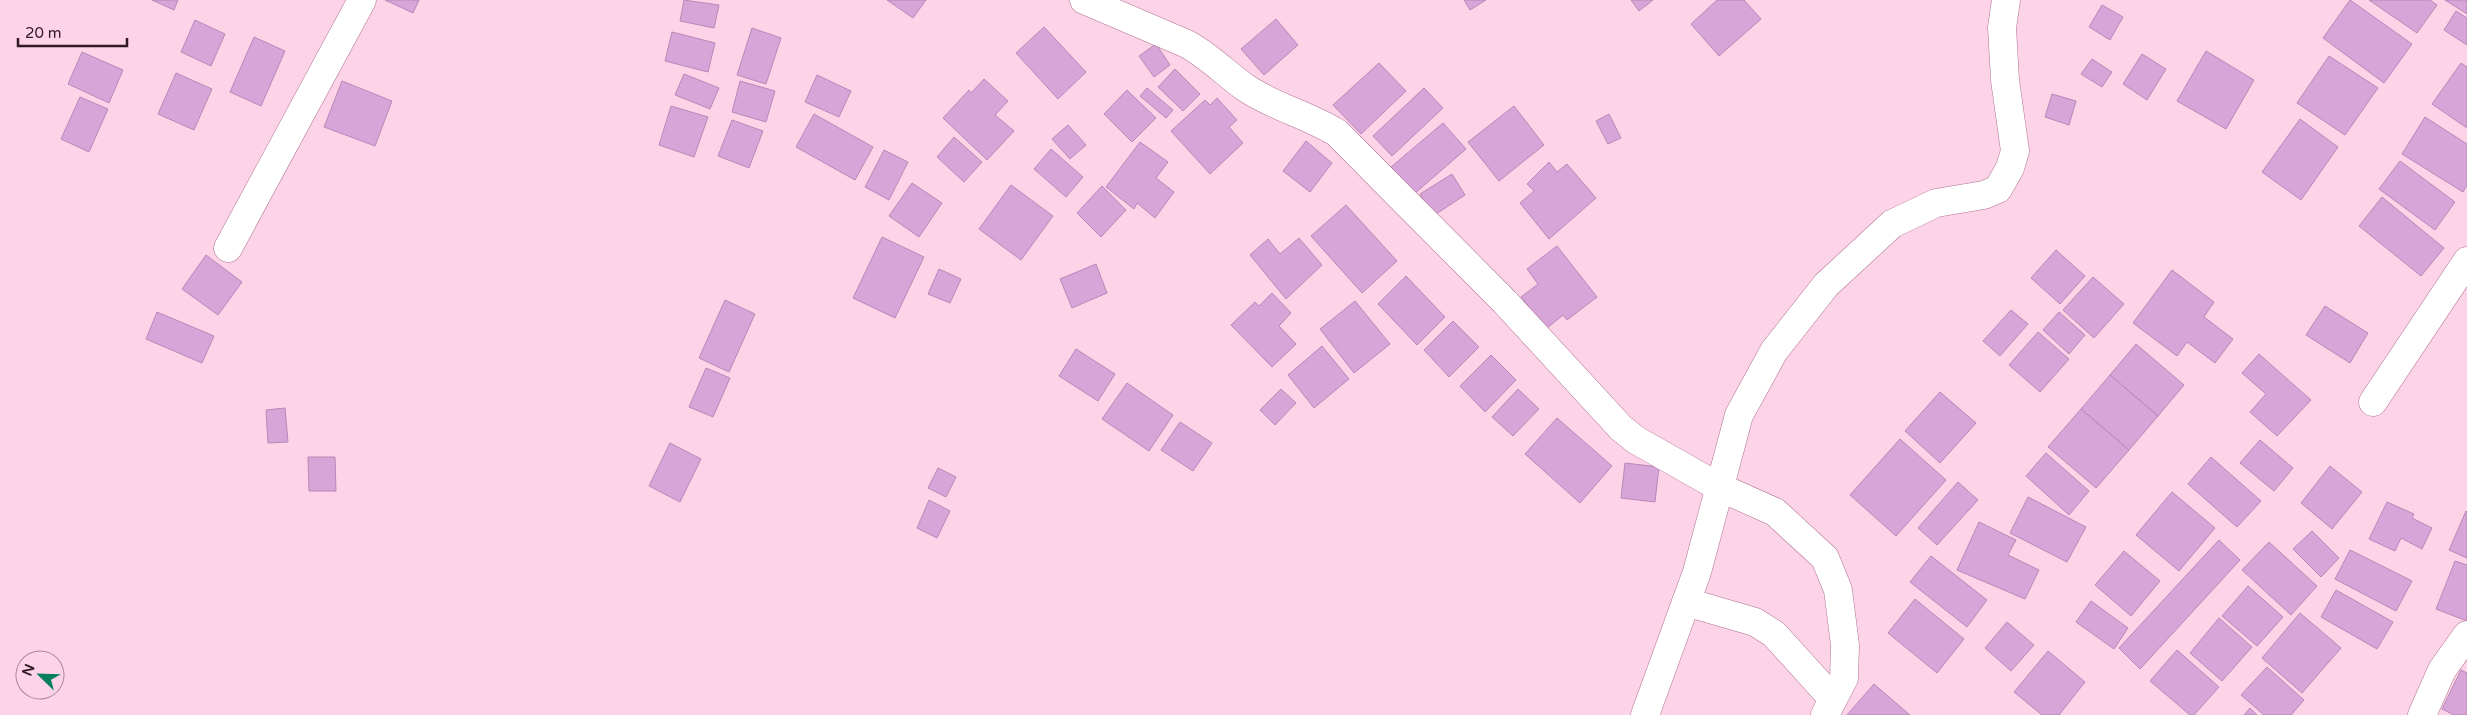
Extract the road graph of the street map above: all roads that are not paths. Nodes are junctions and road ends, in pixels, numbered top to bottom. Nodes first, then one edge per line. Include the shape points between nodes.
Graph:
1 (362, 0) edge
2 (1084, 0) edge
3 (2006, 0) edge
4 (228, 248) dead end
5 (2467, 261) edge
6 (2373, 402) dead end
7 (1729, 490) junction
8 (1695, 605) junction
9 (2467, 636) edge
10 (1829, 707) edge
11 (1645, 715) edge
12 (2422, 715) edge

1 - 4 street
2 - 7 street via 1187,44 1247,88 1336,134 1505,302 1621,428 1636,440
3 - 7 street via 2002,28 2005,80 2015,151 2010,168 1998,189 1984,195 1936,203 1892,224 1826,285 1774,351 1739,415
5 - 6 street
7 - 8 street via 1697,572
7 - 10 street via 1775,512 1825,558 1838,590 1845,646 1844,678
8 - 10 street via 1755,622 1774,634
8 - 11 street
9 - 12 street via 2442,670

